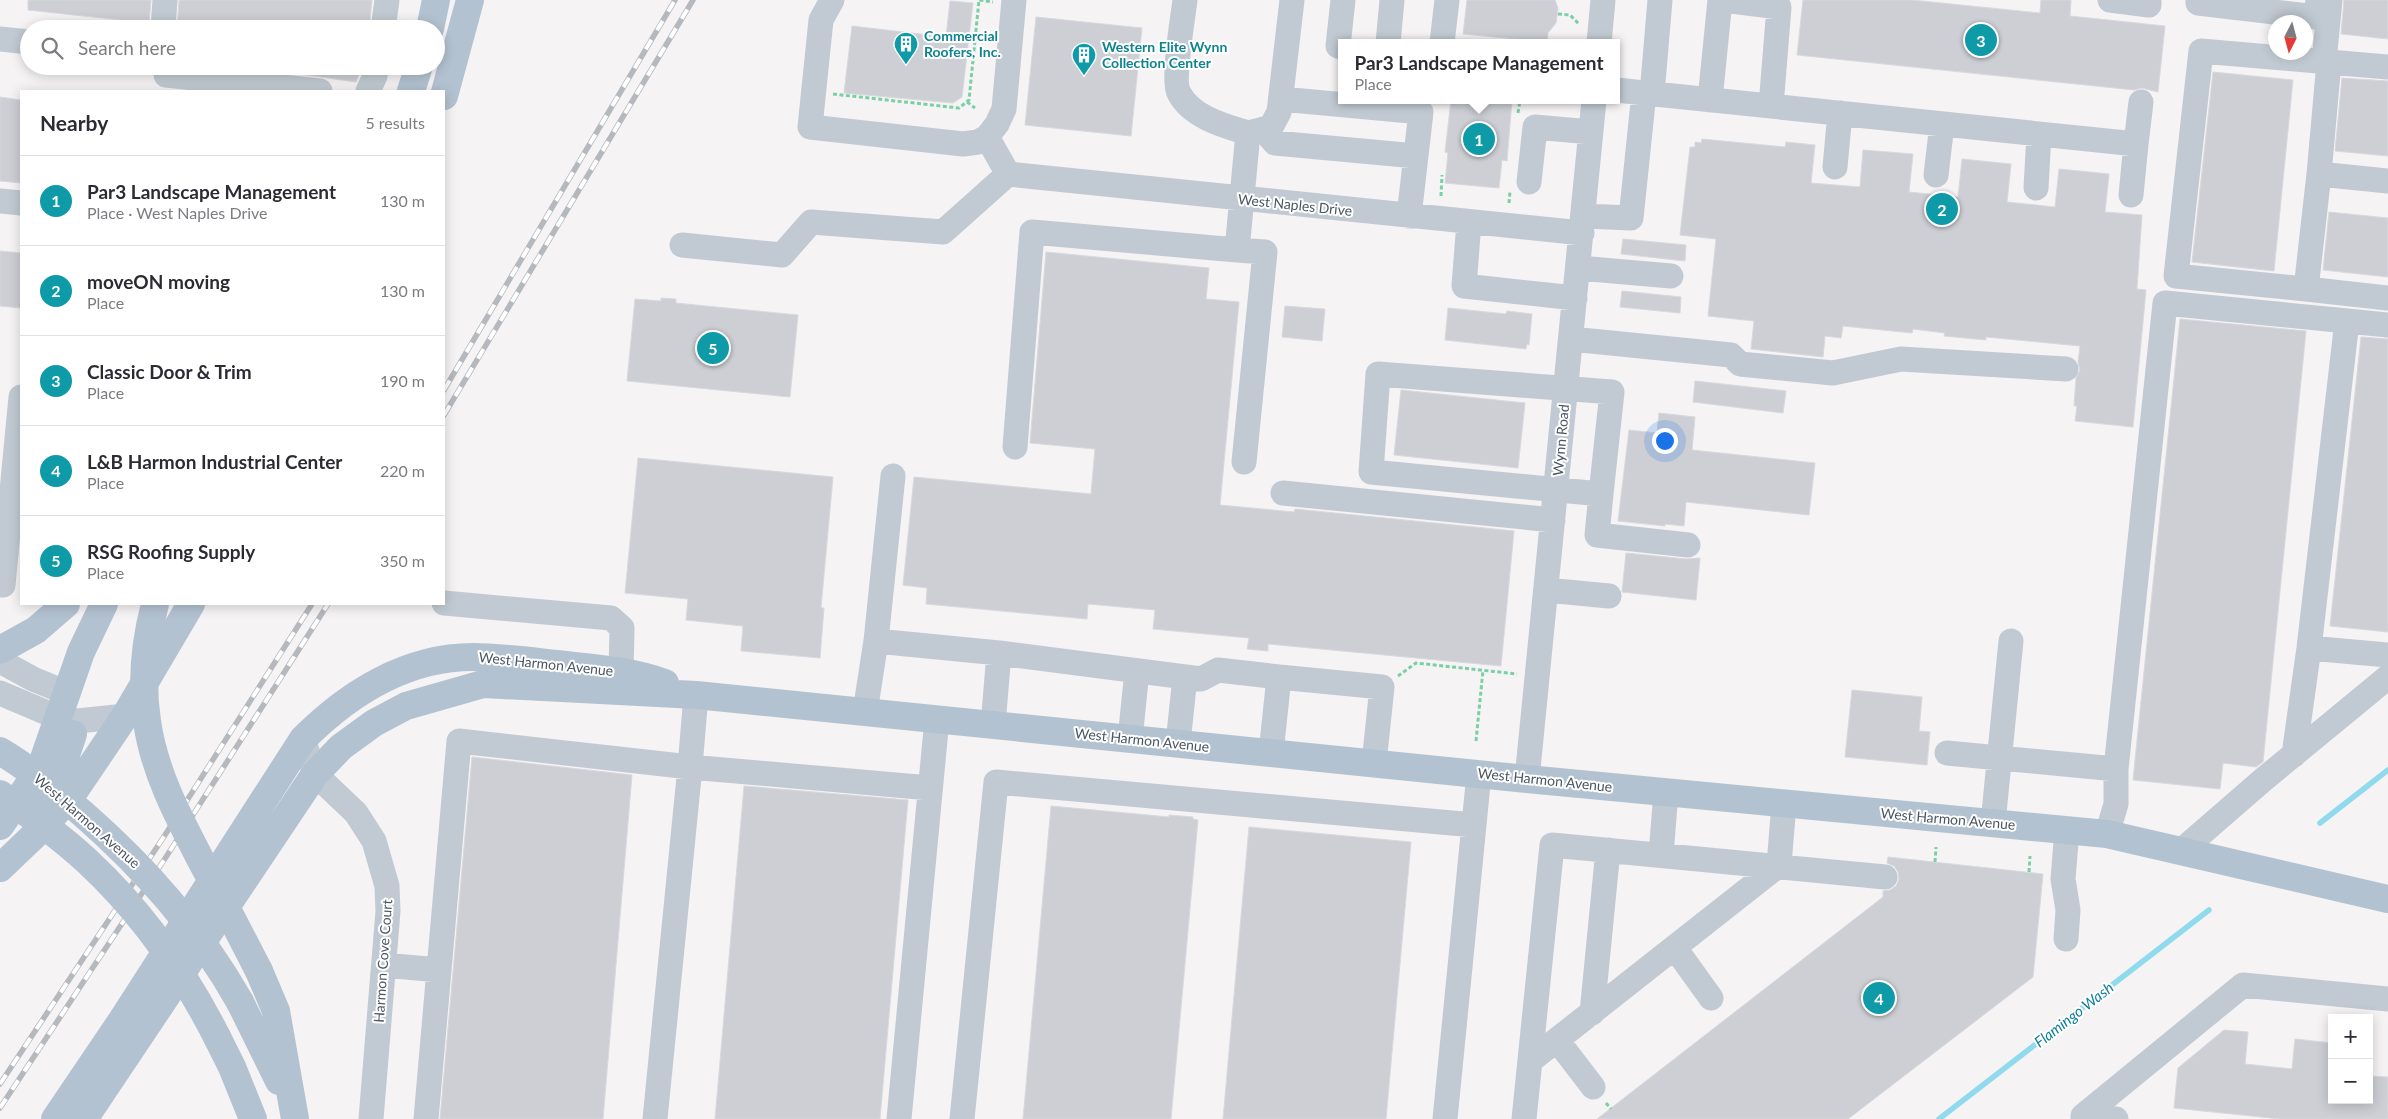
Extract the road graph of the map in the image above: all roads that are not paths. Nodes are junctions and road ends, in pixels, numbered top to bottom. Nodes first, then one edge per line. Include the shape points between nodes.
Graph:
1 (165, 0) edge
2 (388, 0) edge
3 (436, 0) edge
4 (470, 0) edge
5 (832, 0) edge
6 (1185, 0) edge
7 (1292, 0) edge
8 (1343, 0) edge
9 (1392, 0) edge
10 (1447, 0) edge
11 (1603, 0) edge
12 (1660, 0) edge
13 (1722, 0) edge
14 (2110, 0) edge
15 (2149, 0) edge
16 (2198, 0) edge
17 (2318, 0) edge
18 (2330, 0) edge
19 (1014, 2) edge
20 (164, 20) edge
21 (385, 20) edge
22 (432, 20) edge
23 (0, 39) edge
24 (1339, 39) edge
25 (1388, 39) edge
26 (1442, 39) edge
27 (1599, 39) edge
28 (20, 41) edge
29 (2326, 61) junction
30 (2388, 67) edge
31 (375, 75) edge
32 (416, 75) edge
33 (167, 77) edge
34 (309, 90) edge
35 (368, 90) edge
36 (411, 90) edge
37 (1620, 90) edge
38 (445, 92) edge
39 (1648, 93) junction
40 (1281, 99) junction
41 (1710, 100) junction
42 (2141, 102) dead end
43 (1594, 104) edge
44 (1771, 106) junction
45 (1840, 113) junction
46 (1942, 124) junction
47 (1256, 131) junction
48 (1591, 132) junction
49 (2039, 134) junction
50 (987, 137) junction
51 (2136, 144) junction
52 (1416, 156) junction
53 (1835, 167) dead end
54 (1008, 174) junction
55 (2319, 174) junction
56 (1936, 175) dead end
57 (2388, 181) edge
58 (1529, 182) dead end
59 (2036, 188) dead end
60 (2131, 195) dead end
61 (1242, 200) junction
62 (0, 201) edge
63 (20, 203) edge
64 (1409, 216) junction
65 (1469, 222) junction
66 (1583, 225) junction
67 (682, 245) dead end
68 (1236, 250) junction
69 (1579, 268) junction
70 (1671, 276) dead end
71 (2306, 289) junction
72 (1576, 298) junction
73 (2388, 298) edge
74 (2347, 321) junction
75 (2388, 325) edge
76 (1572, 339) junction
77 (2066, 369) dead end
78 (1566, 387) junction
79 (20, 406) edge
80 (1015, 447) dead end
81 (1244, 462) dead end
82 (893, 476) dead end
83 (1556, 491) junction
84 (1283, 493) dead end
85 (1601, 494) junction
86 (1553, 520) junction
87 (1688, 545) dead end
88 (20, 569) edge
89 (1, 587) edge
90 (1546, 590) junction
91 (1608, 596) dead end
92 (445, 603) edge
93 (65, 605) edge
94 (104, 605) edge
95 (155, 605) edge
96 (190, 605) edge
97 (876, 641) junction
98 (2011, 641) dead end
99 (2309, 648) junction
100 (0, 650) edge
101 (999, 653) junction
102 (2388, 655) edge
103 (0, 661) edge
104 (1136, 671) junction
105 (2388, 676) edge
106 (1185, 677) junction
107 (1279, 677) junction
108 (620, 682) junction
109 (0, 693) edge
110 (696, 695) junction
111 (68, 711) junction
112 (865, 712) junction
113 (125, 716) junction
114 (937, 719) junction
115 (993, 725) junction
116 (303, 739) junction
117 (1130, 739) junction
118 (1178, 744) junction
119 (0, 751) edge
120 (1271, 753) junction
121 (1947, 754) dead end
122 (2294, 755) junction
123 (2001, 758) junction
124 (1374, 764) junction
125 (690, 767) junction
126 (2116, 769) junction
127 (315, 774) junction
128 (1479, 774) junction
129 (1527, 779) junction
130 (930, 788) junction
131 (1666, 792) junction
132 (0, 794) edge
133 (1784, 803) junction
134 (1993, 823) junction
135 (1474, 825) junction
136 (0, 826) edge
137 (2066, 830) junction
138 (2107, 834) junction
139 (1608, 850) junction
140 (2182, 851) junction
141 (1661, 855) junction
142 (0, 862) edge
143 (1779, 866) junction
144 (0, 868) edge
145 (1885, 877) dead end
146 (2388, 899) edge
147 (2066, 938) dead end
148 (1675, 948) junction
149 (384, 965) junction
150 (439, 970) junction
151 (1711, 998) dead end
152 (2388, 999) edge
153 (1592, 1013) junction
154 (1558, 1040) junction
155 (1530, 1061) junction
156 (1593, 1087) dead end
157 (2083, 1117) edge
158 (295, 1118) edge
159 (55, 1119) edge
160 (84, 1119) edge
161 (253, 1119) edge
162 (371, 1119) edge
163 (426, 1119) edge
164 (656, 1119) edge
165 (899, 1119) edge
166 (962, 1119) edge
167 (1445, 1119) edge
168 (1524, 1119) edge
169 (2116, 1119) edge

1 - 20 street
2 - 21 street
3 - 22 main road
4 - 38 main road
5 - 50 street via 821,20 810,127 963,144
6 - 47 street via 1178,92 1192,108 1218,124
7 - 40 street
8 - 24 street
9 - 25 street
10 - 26 street
11 - 27 street
12 - 39 street
13 - 41 street
13 - 44 street via 1779,6
14 - 15 street via 2149,5
16 - 17 street via 2198,3 2316,17
18 - 29 street
19 - 50 street via 1004,109
23 - 28 street
29 - 30 street
29 - 55 street
29 - 71 street via 2201,51 2176,276
31 - 35 street
32 - 36 main road
33 - 34 street
37 - 39 street
39 - 41 street
39 - 66 street, West Naples Drive via 1631,218
40 - 47 street via 1271,127
40 - 52 street via 1421,112
41 - 44 street
42 - 51 street
43 - 48 street, Wynn Road
44 - 45 street
45 - 46 street
45 - 53 street
46 - 49 street
46 - 56 street
47 - 52 street via 1275,143
47 - 61 street
48 - 58 street via 1534,127
48 - 66 street, Wynn Road
49 - 51 street
49 - 59 street
50 - 54 street
51 - 60 street
52 - 64 street
54 - 61 street, West Naples Drive
54 - 67 street via 943,232 811,222 782,255
55 - 57 street
55 - 71 street
61 - 64 street, West Naples Drive
61 - 68 street
62 - 63 street
64 - 65 street, West Naples Drive
65 - 66 street, West Naples Drive
65 - 72 street via 1464,286
66 - 69 street, Wynn Road
68 - 80 street via 1032,232
68 - 81 street via 1265,252
69 - 70 street
69 - 72 street, Wynn Road
71 - 73 street
72 - 76 street, Wynn Road
74 - 75 street
74 - 99 street
74 - 126 street via 2165,302
76 - 77 street via 1731,354 1740,364 1833,373 1901,360
76 - 78 street, Wynn Road
78 - 83 street, Wynn Road
78 - 83 street via 1378,374 1371,472
78 - 85 street via 1612,392
79 - 89 street
82 - 97 street
83 - 85 street
83 - 86 street, Wynn Road
84 - 86 street
85 - 87 street via 1597,535
86 - 90 street, Wynn Road
88 - 89 street
90 - 91 street
90 - 129 street, Wynn Road
92 - 108 street via 611,618 622,628
93 - 100 main road via 36,630
94 - 111 main road via 81,652
95 - 158 main road, bridge via 144,665 147,722 152,744 177,814 259,971 276,1011
96 - 113 main road
97 - 101 street
97 - 112 street
98 - 123 street
99 - 102 street
99 - 122 street
101 - 104 street
101 - 115 street
103 - 111 street via 33,679
104 - 106 street
104 - 117 street
105 - 122 street
106 - 107 street via 1201,679 1218,670
106 - 118 street
107 - 120 street
107 - 124 street via 1382,688
108 - 110 main road, West Harmon Avenue via 648,677
108 - 116 main road, West Harmon Avenue via 494,658 471,656 434,661 383,678 354,695
108 - 127 main road, West Harmon Avenue via 491,684 460,689 406,706 374,723 341,747
109 - 111 street
110 - 112 main road, West Harmon Avenue
110 - 125 street
111 - 113 street
111 - 136 main road via 41,767
111 - 142 main road via 59,776
112 - 114 main road, West Harmon Avenue
113 - 144 main road via 73,793
114 - 115 main road, West Harmon Avenue
114 - 130 street
115 - 117 main road, West Harmon Avenue
116 - 127 street, Harmon Cove Court
116 - 159 main road, West Harmon Avenue
117 - 118 main road, West Harmon Avenue
118 - 120 main road, West Harmon Avenue
119 - 158 main road, West Harmon Avenue, bridge via 65,799 140,866 216,961 240,1002
120 - 124 main road, West Harmon Avenue
121 - 123 street
122 - 140 street
123 - 126 street
123 - 134 street
124 - 128 main road, West Harmon Avenue
125 - 130 street
125 - 150 street via 459,741
125 - 164 street
126 - 138 street via 2116,804
127 - 149 street, Harmon Cove Court via 356,813 374,841 387,886
127 - 160 main road, West Harmon Avenue
128 - 129 main road, West Harmon Avenue
128 - 135 street
129 - 131 main road, West Harmon Avenue
130 - 165 street
131 - 133 main road, West Harmon Avenue
131 - 141 street
132 - 161 main road, bridge via 80,855 153,934 188,985 217,1037
133 - 134 main road, West Harmon Avenue
133 - 143 street
134 - 137 main road, West Harmon Avenue
135 - 166 street via 996,782
135 - 167 street
137 - 138 main road, West Harmon Avenue
137 - 147 street via 2063,878 2068,910
138 - 140 main road, West Harmon Avenue
139 - 141 street
139 - 153 street
139 - 155 street via 1552,845
140 - 146 main road, West Harmon Avenue
141 - 143 street
143 - 145 street
143 - 148 street
148 - 151 street
148 - 153 street
149 - 150 street
149 - 162 street, Harmon Cove Court
150 - 163 street
152 - 157 street via 2243,984
153 - 154 street
154 - 155 street
154 - 156 street
155 - 168 street
157 - 169 street

